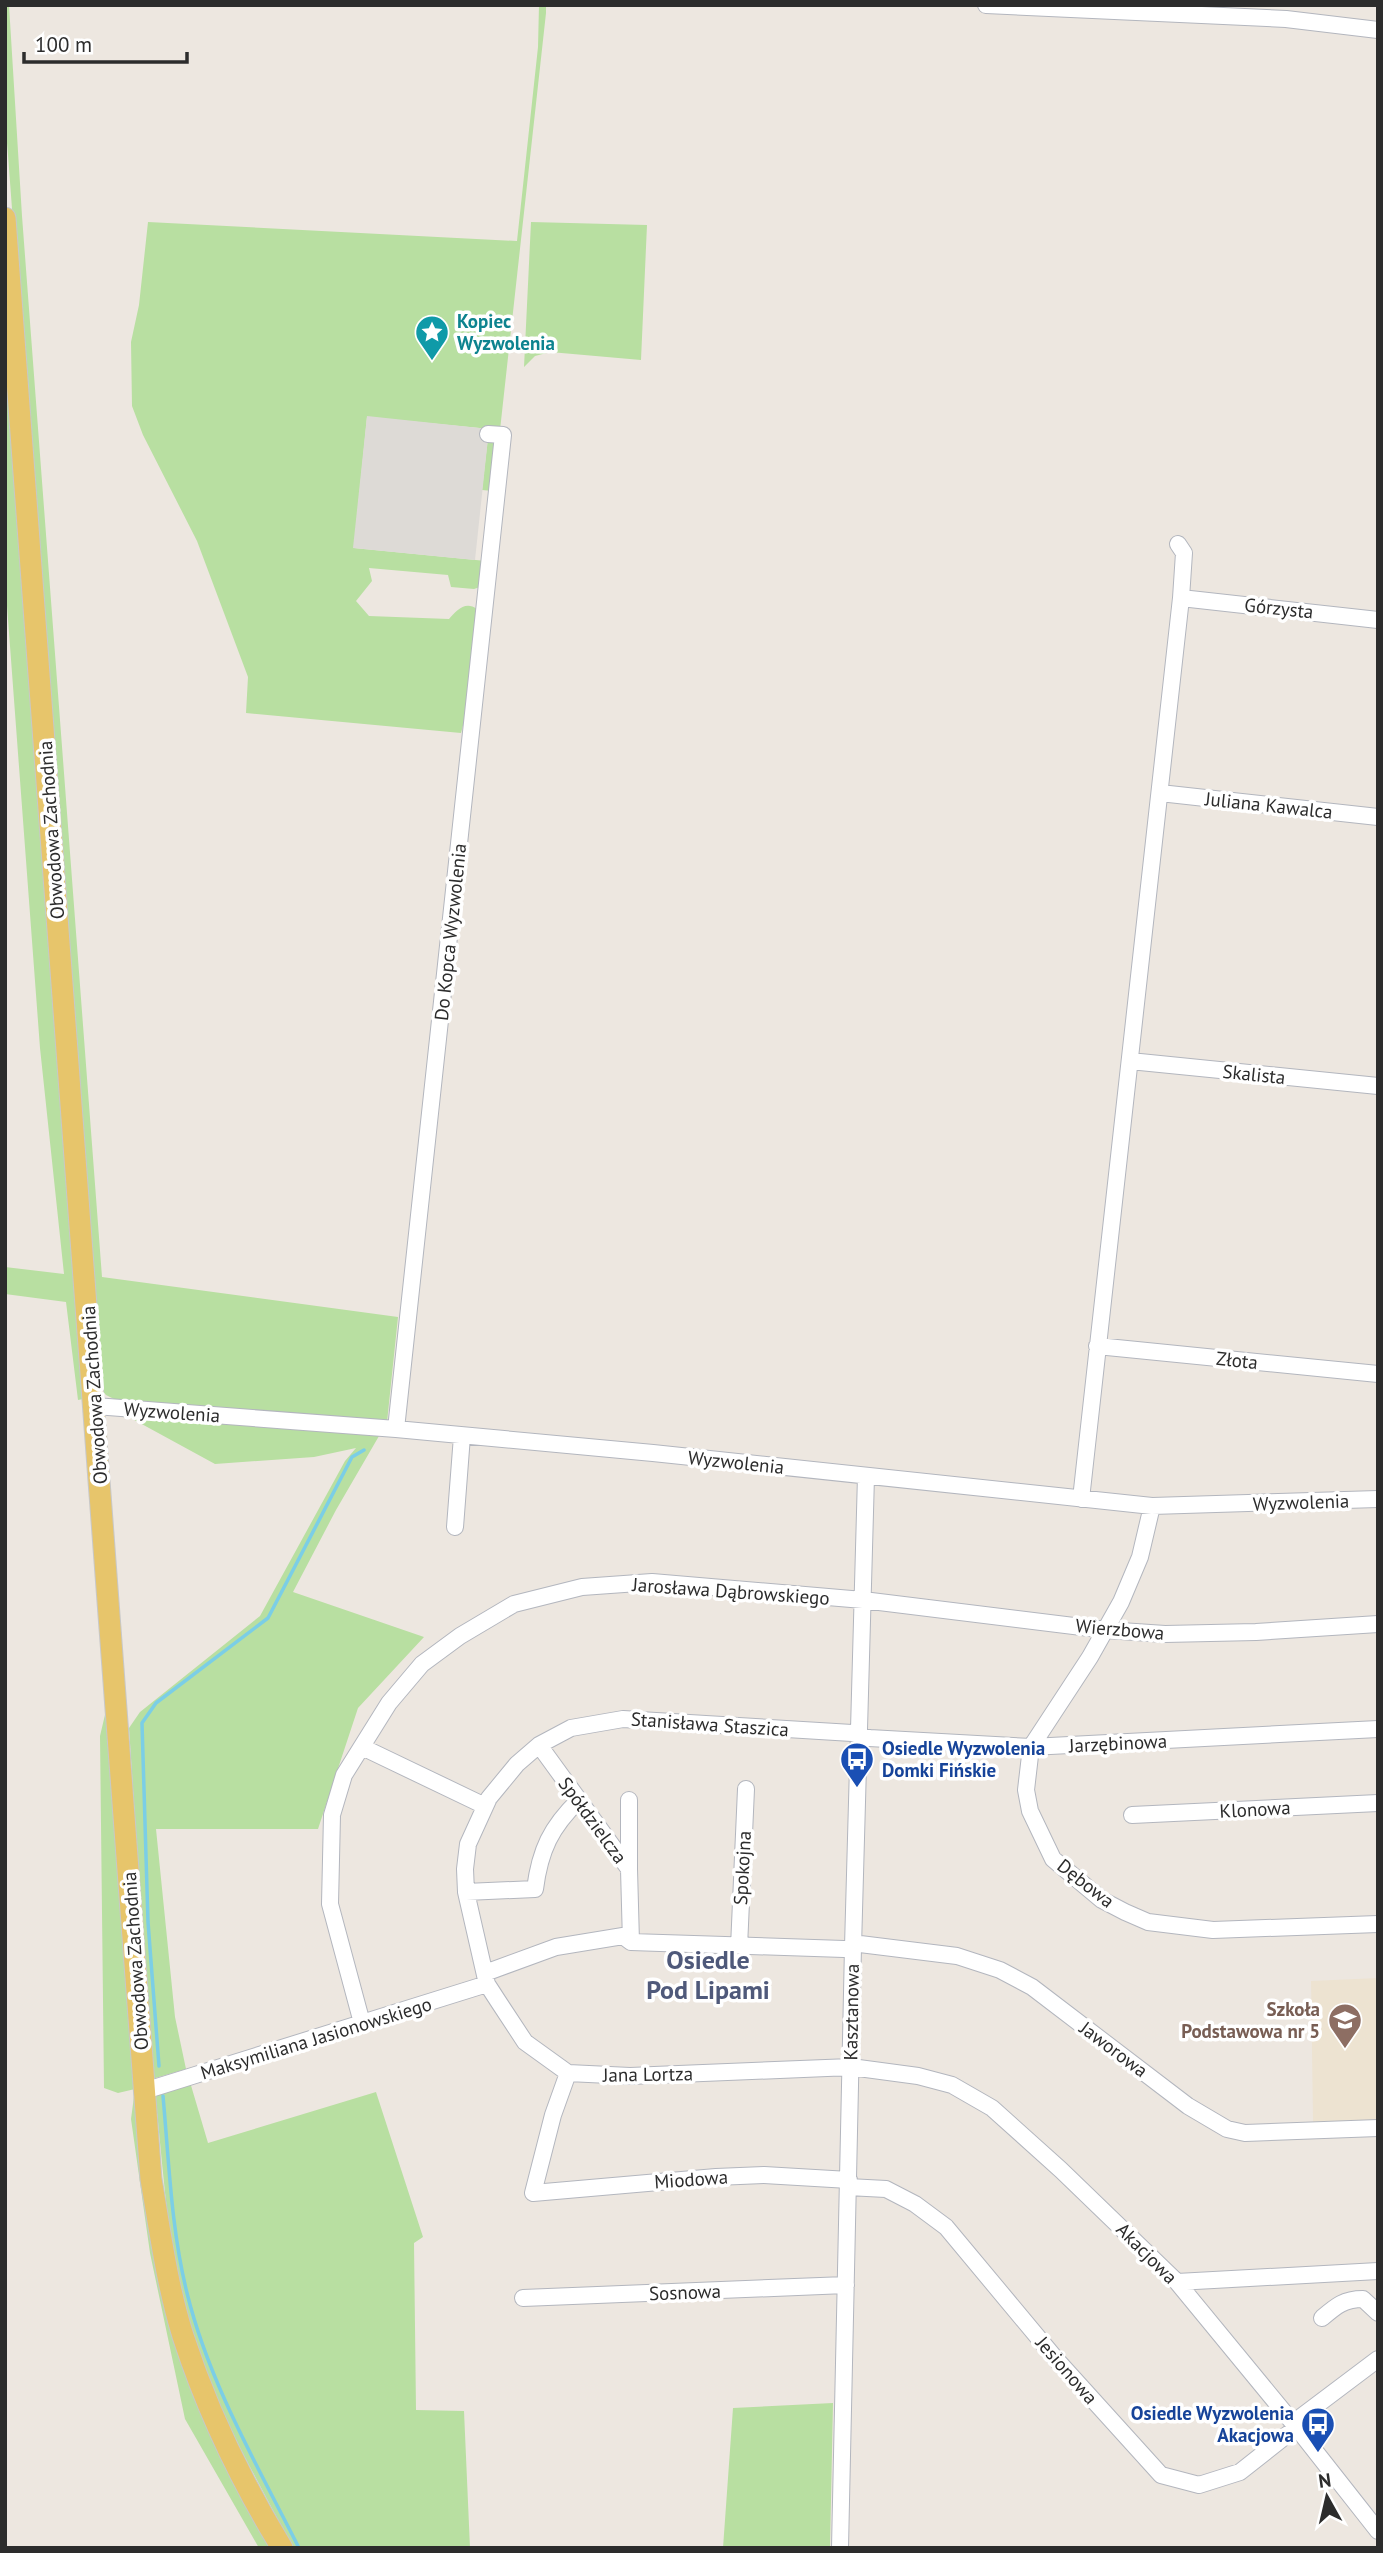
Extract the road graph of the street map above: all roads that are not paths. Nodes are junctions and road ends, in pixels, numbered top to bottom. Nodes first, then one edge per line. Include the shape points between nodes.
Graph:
1 (986, 5) edge
2 (1378, 30) edge
3 (5, 218) edge
4 (496, 434) dead end
5 (1178, 544) dead end
6 (1181, 598) junction
7 (1378, 620) edge
8 (1160, 793) junction
9 (1378, 817) edge
10 (1130, 1061) junction
11 (1378, 1086) edge
12 (1097, 1346) junction
13 (1378, 1374) edge
14 (95, 1406) junction
15 (397, 1429) junction
16 (463, 1436) junction
17 (866, 1476) junction
18 (1081, 1499) junction
19 (1378, 1499) edge
20 (1152, 1506) junction
21 (455, 1527) dead end
22 (863, 1600) junction
23 (1378, 1624) edge
24 (1105, 1630) junction
25 (1378, 1729) edge
26 (859, 1735) junction
27 (539, 1745) junction
28 (362, 1747) junction
29 (1031, 1747) junction
30 (746, 1789) dead end
31 (579, 1800) junction
32 (629, 1800) dead end
33 (1378, 1803) edge
34 (485, 1806) junction
35 (1132, 1815) dead end
36 (629, 1869) junction
37 (466, 1892) junction
38 (1378, 1924) edge
39 (631, 1942) junction
40 (739, 1947) junction
41 (853, 1947) junction
42 (486, 1978) junction
43 (362, 2023) junction
44 (850, 2067) junction
45 (568, 2073) junction
46 (144, 2091) junction
47 (1378, 2128) edge
48 (848, 2184) junction
49 (1378, 2271) edge
50 (1177, 2283) junction
51 (846, 2285) junction
52 (523, 2298) dead end
53 (1378, 2313) edge
54 (1322, 2318) dead end
55 (1378, 2358) edge
56 (1295, 2425) junction
57 (1377, 2526) edge
58 (282, 2548) edge
59 (840, 2548) edge

1 - 2 street via 1286,19
3 - 14 main road, Obwodowa Zachodnia
4 - 15 street, Do Kopca Wyzwolenia
5 - 6 street via 1184,553
6 - 7 street, Górzysta
6 - 8 street
8 - 9 street, Juliana Kawalca
8 - 10 street
10 - 11 street, Skalista
10 - 12 street
12 - 13 street, Złota
12 - 18 street
14 - 15 street, Wyzwolenia
14 - 46 main road, Obwodowa Zachodnia
15 - 16 street, Wyzwolenia
16 - 17 street, Wyzwolenia
16 - 21 street
17 - 18 street, Wyzwolenia
17 - 22 street, Kasztanowa
18 - 20 street, Wyzwolenia
19 - 20 street, Wyzwolenia
20 - 24 street, Dębowa via 1140,1557
22 - 24 street, Wierzbowa
22 - 26 street, Kasztanowa
22 - 28 street, Jarosława Dąbrowskiego via 652,1582 582,1587 514,1604 422,1664 389,1703
23 - 24 street, Wierzbowa via 1166,1634
24 - 29 street, Dębowa
25 - 29 street, Jarzębinowa
26 - 27 street, Stanisława Staszica via 623,1718 571,1728
26 - 29 street, Jarzębinowa
26 - 41 street, Kasztanowa
27 - 31 street, Spółdzielcza
27 - 34 street, Stanisława Staszica via 517,1764
28 - 34 street
28 - 43 street, Jarosława Dąbrowskiego via 344,1775 332,1815 330,1903
29 - 38 street, Dębowa via 1026,1790 1030,1811 1053,1859 1125,1912 1148,1922 1213,1930
30 - 40 street, Spokojna
31 - 36 street, Spółdzielcza
31 - 37 street via 560,1818 548,1839 538,1862 535,1889
32 - 36 street
33 - 35 street, Klonowa
34 - 37 street, Stanisława Staszica via 468,1844
36 - 39 street, Spółdzielcza
37 - 42 street, Stanisława Staszica
39 - 40 street
39 - 42 street via 623,1936 556,1947
40 - 41 street
41 - 44 street, Kasztanowa
41 - 47 street, Jaworowa via 860,1944 957,1956 1000,1970 1032,1987 1188,2106 1227,2129 1245,2133
42 - 43 street, Maksymiliana Jasionowskiego
42 - 45 street via 525,2042
43 - 46 street, Maksymiliana Jasionowskiego
44 - 45 street, Jana Lortza via 630,2076
44 - 48 street, Kasztanowa
44 - 50 street, Akacjowa via 952,2085 992,2108
45 - 48 street, Miodowa via 533,2193 764,2175
46 - 58 main road, Obwodowa Zachodnia via 151,2179 182,2334 208,2407
48 - 51 street, Kasztanowa
48 - 56 street, Jesionowa via 886,2189 946,2227 1161,2475 1199,2485 1240,2472
49 - 50 street
50 - 56 street, Akacjowa
51 - 52 street, Sosnowa
51 - 59 street, Kasztanowa
53 - 54 street via 1363,2299 1354,2299 1339,2303
55 - 56 street, Jesionowa
56 - 57 street, Akacjowa

